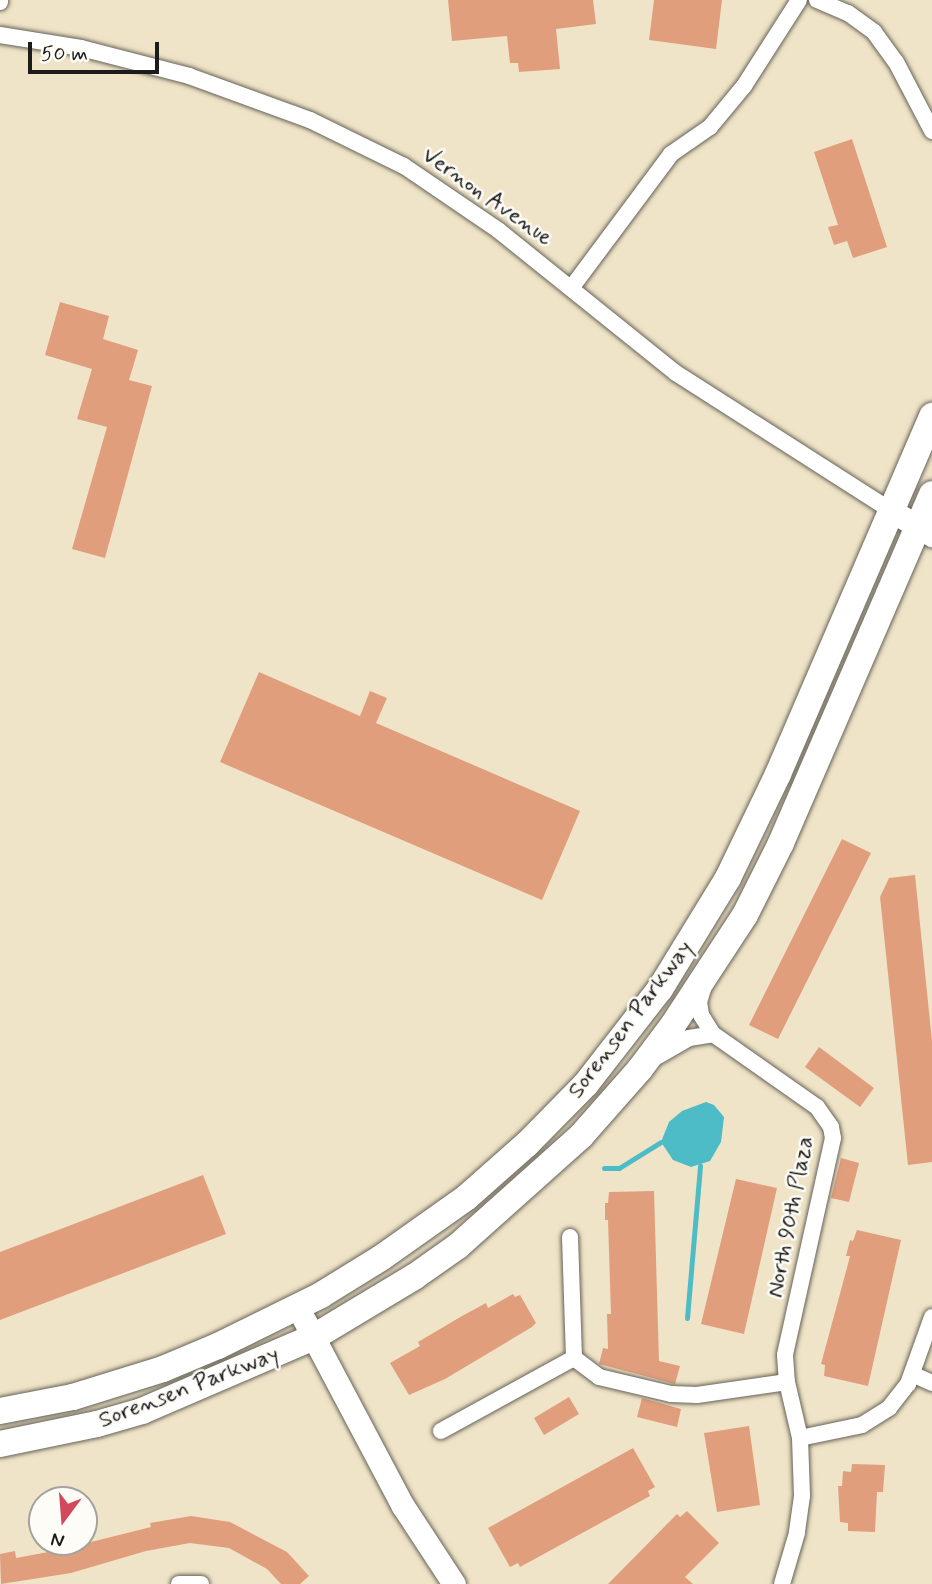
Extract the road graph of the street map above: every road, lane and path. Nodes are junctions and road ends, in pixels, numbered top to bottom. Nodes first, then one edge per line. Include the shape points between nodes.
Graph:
1 (799, 0) edge
2 (817, 0) edge
3 (0, 35) edge
4 (932, 131) edge
5 (572, 287) junction
6 (932, 416) edge
7 (932, 494) edge
8 (892, 511) junction
9 (925, 531) edge
10 (707, 976) junction
11 (713, 1034) junction
12 (640, 1069) junction
13 (569, 1237) dead end
14 (298, 1308) junction
15 (931, 1325) edge
16 (314, 1337) junction
17 (574, 1358) junction
18 (912, 1374) junction
19 (787, 1382) junction
20 (932, 1383) edge
21 (0, 1411) edge
22 (441, 1431) dead end
23 (800, 1437) junction
24 (0, 1444) edge
25 (179, 1584) edge
26 (201, 1584) edge
27 (454, 1584) edge
28 (782, 1584) edge

1 - 5 street via 744,86 710,127 671,155
2 - 4 street via 848,13 874,32 896,62
3 - 5 street, Vernon Avenue via 133,60 310,120 404,166 460,201
5 - 8 street, Vernon Avenue via 676,373
6 - 8 main road, Sorensen Parkway
7 - 9 main road, Sorensen Parkway
8 - 9 main road
8 - 14 main road, Sorensen Parkway via 758,819 699,930 643,1013 562,1109 467,1197 382,1258
9 - 10 main road, Sorensen Parkway via 781,843 745,915
10 - 11 street via 699,1002
10 - 12 main road, Sorensen Parkway
11 - 12 street via 679,1042
11 - 19 street, North 90th Plaza via 817,1107 831,1127 831,1152 785,1355
12 - 16 main road, Sorensen Parkway via 580,1136 495,1216 414,1276
13 - 17 street
14 - 16 main road
14 - 21 main road, Sorensen Parkway via 163,1369 73,1397
15 - 18 street
16 - 24 main road, Sorensen Parkway via 142,1411
16 - 27 main road via 403,1506
17 - 19 street via 599,1377 671,1394 697,1395
17 - 22 street
18 - 20 street
18 - 23 street via 899,1397 876,1419
19 - 23 street, North 90th Plaza
23 - 28 street via 801,1512
25 - 26 street

